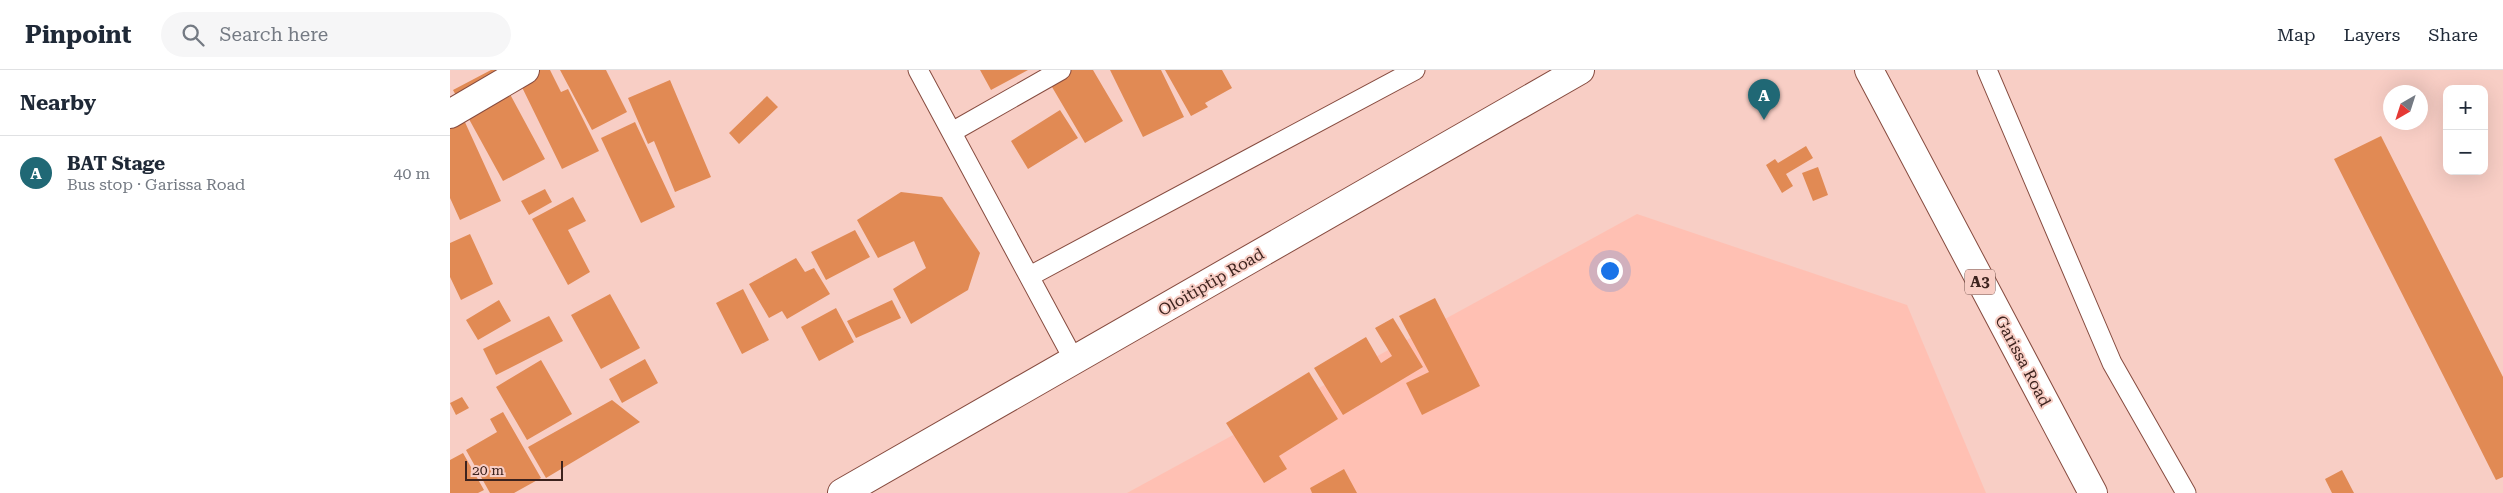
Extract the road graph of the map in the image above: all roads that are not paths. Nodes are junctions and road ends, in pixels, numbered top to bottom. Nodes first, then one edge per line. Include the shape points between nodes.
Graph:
1 (525, 70) edge
2 (918, 70) edge
3 (1061, 70) edge
4 (1415, 70) edge
5 (1580, 70) edge
6 (1869, 70) edge
7 (1987, 70) edge
8 (450, 114) edge
9 (952, 132) junction
10 (1030, 276) junction
11 (1074, 360) junction
12 (842, 493) edge
13 (2093, 493) edge
14 (2186, 493) edge

1 - 8 main road
2 - 9 lane
3 - 9 lane
4 - 10 lane
5 - 11 main road, Oloitiptip Road
6 - 13 main road, Garissa Road / A3
7 - 14 lane via 2112,363
9 - 10 lane
10 - 11 lane
11 - 12 main road, Oloitiptip Road

